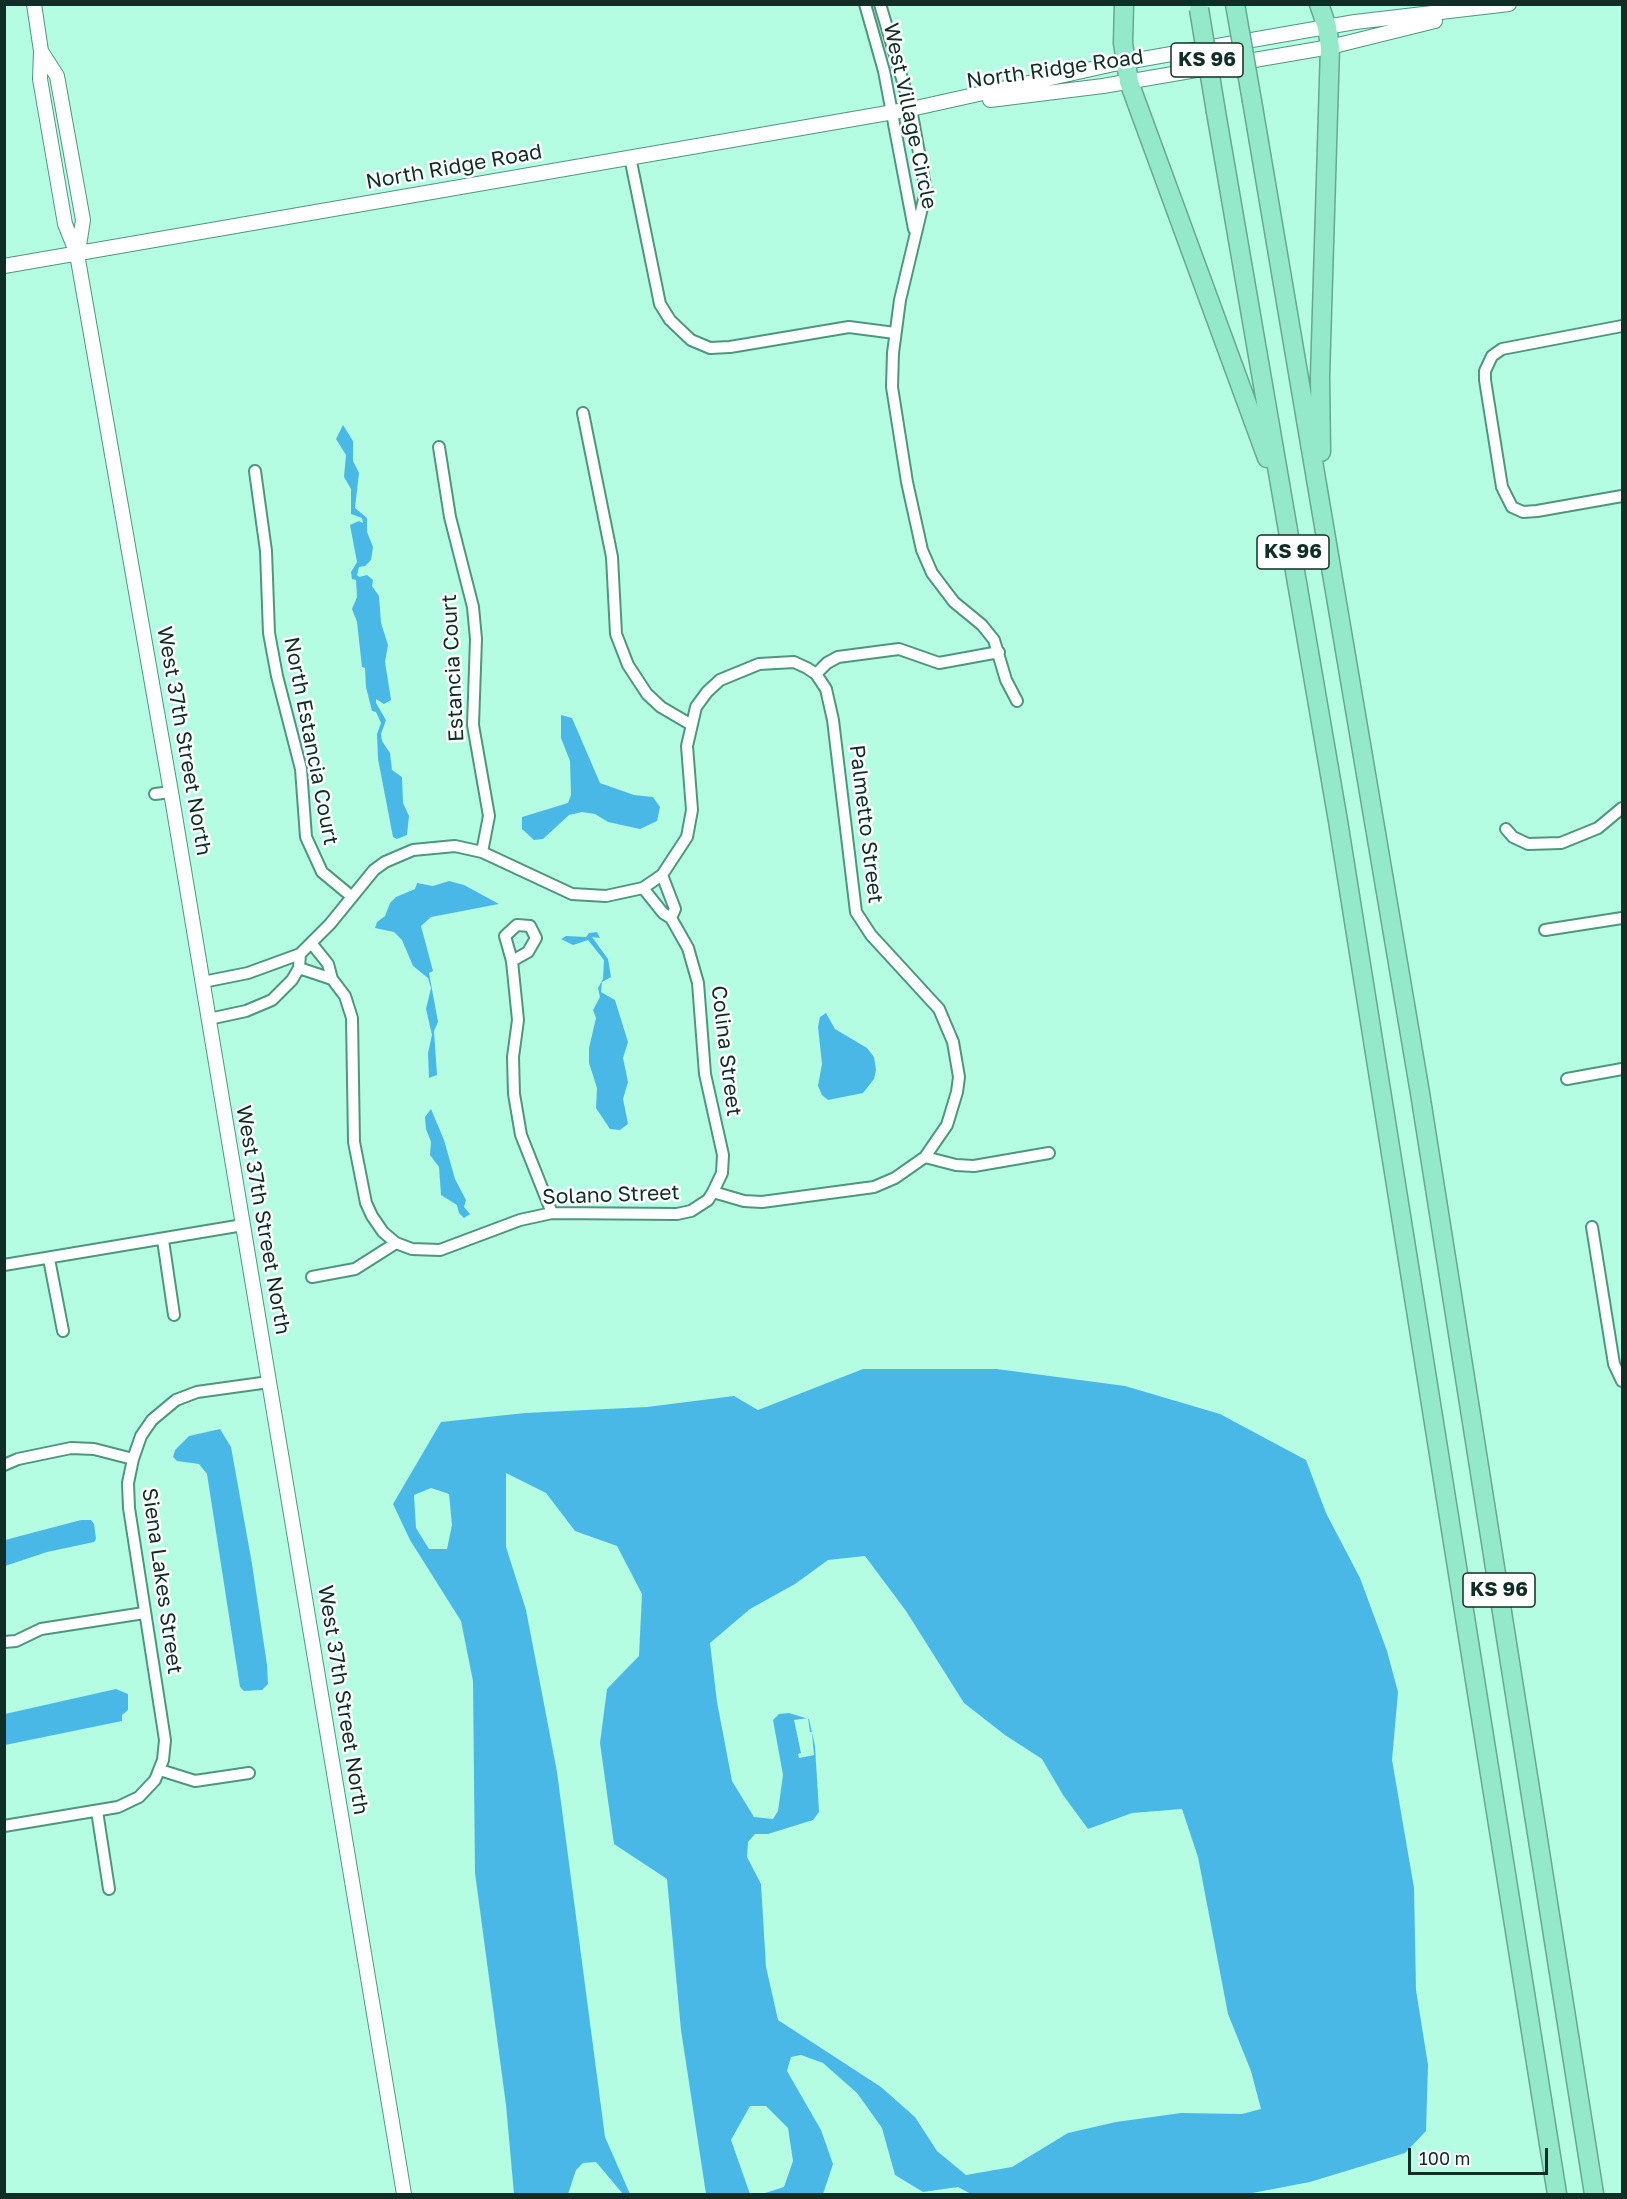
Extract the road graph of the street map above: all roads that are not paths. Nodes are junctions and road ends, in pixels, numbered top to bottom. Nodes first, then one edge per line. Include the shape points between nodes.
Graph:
1 (34, 4) edge
2 (865, 4) edge
3 (880, 4) edge
4 (1124, 4) edge
5 (1235, 4) edge
6 (1319, 4) edge
7 (1509, 4) edge
8 (1199, 7) edge
9 (1486, 8) junction
10 (1327, 27) junction
11 (1330, 46) junction
12 (1125, 63) junction
13 (1129, 82) junction
14 (911, 109) junction
15 (891, 113) junction
16 (630, 157) junction
17 (915, 235) junction
18 (77, 254) junction
19 (4, 266) edge
20 (1623, 326) edge
21 (895, 333) junction
22 (584, 413) dead end
23 (440, 447) dead end
24 (255, 471) dead end
25 (1623, 496) edge
26 (1298, 585) junction
27 (1340, 620) junction
28 (999, 652) junction
29 (816, 674) junction
30 (1017, 701) dead end
31 (690, 724) junction
32 (171, 792) junction
33 (155, 795) dead end
34 (1623, 808) edge
35 (1506, 829) dead end
36 (482, 852) junction
37 (662, 875) junction
38 (643, 888) junction
39 (351, 896) junction
40 (671, 918) junction
41 (1623, 918) edge
42 (1545, 930) dead end
43 (312, 944) junction
44 (300, 954) junction
45 (512, 961) dead end
46 (299, 968) junction
47 (332, 979) junction
48 (203, 982) junction
49 (208, 1019) junction
50 (1623, 1069) edge
51 (1567, 1079) dead end
52 (1049, 1153) dead end
53 (925, 1156) junction
54 (713, 1192) junction
55 (552, 1213) junction
56 (243, 1225) junction
57 (1592, 1227) dead end
58 (163, 1240) junction
59 (396, 1243) junction
60 (50, 1259) junction
61 (4, 1265) edge
62 (312, 1277) dead end
63 (174, 1315) dead end
64 (63, 1331) dead end
65 (1623, 1381) edge
66 (268, 1382) junction
67 (133, 1459) junction
68 (4, 1465) edge
69 (144, 1613) junction
70 (4, 1642) edge
71 (160, 1770) junction
72 (249, 1773) dead end
73 (97, 1811) junction
74 (4, 1826) edge
75 (109, 1889) dead end
76 (404, 2194) edge
77 (1557, 2194) edge
78 (1594, 2194) edge

1 - 18 street, West 37th Street North via 41,51 40,79 65,224
2 - 15 street, West Village Circle
3 - 14 street, West Village Circle
4 - 12 highway
5 - 27 highway, KS 96, bridge
6 - 10 highway
7 - 9 street, North Ridge Road
8 - 26 highway, KS 96, bridge
9 - 10 street, North Ridge Road
9 - 11 street, North Ridge Road
10 - 11 highway
10 - 12 street, North Ridge Road
11 - 13 street, North Ridge Road
11 - 27 highway via 1319,416 1323,485
12 - 13 highway
12 - 14 street, North Ridge Road
13 - 14 street, North Ridge Road
13 - 26 highway via 1258,432 1276,488
14 - 15 street, North Ridge Road
14 - 17 street, West Village Circle via 926,191
15 - 16 street, North Ridge Road
15 - 17 street, West Village Circle
16 - 18 street, North Ridge Road
16 - 21 street via 660,304 691,340 711,348 849,327
17 - 21 street, West Village Circle
18 - 19 street, North Ridge Road
18 - 32 street, West 37th Street North
20 - 25 street via 1514,346 1492,356 1485,371 1502,487 1512,507 1523,512 1537,511
21 - 28 street, West Village Circle via 892,387 922,550 940,584 954,602 982,625
22 - 31 street via 612,557 616,634 628,665 647,694
23 - 36 street, Estancia Court via 450,517 473,607 473,725 489,816
24 - 39 street, North Estancia Court via 266,551 269,633 301,769 306,837 322,872
26 - 77 highway, KS 96 via 1440,1447
27 - 78 highway, KS 96 via 1420,1093
28 - 29 street via 939,663 899,649 838,657
28 - 30 street, West Village Circle via 1006,680
29 - 31 street via 794,662 776,661 739,670 707,692
29 - 53 street, Palmetto Street via 826,689 833,720 856,912 871,936 939,1009 953,1042 959,1077 953,1110 939,1140
31 - 37 street via 687,746 692,810 687,837
32 - 33 street
32 - 48 street, West 37th Street North
34 - 35 street via 1598,828 1561,843 1528,844
36 - 38 street via 572,894 606,896
36 - 39 street via 455,846 413,850 385,861
37 - 38 street
37 - 40 street, Colina Street via 675,909
38 - 40 street, Colina Street
39 - 43 street
40 - 54 street, Colina Street via 688,948 699,983 705,1074 723,1155 722,1173
41 - 42 street
43 - 44 street
43 - 47 street via 328,964
44 - 46 street
44 - 48 street via 248,973
45 - 55 street via 518,1020 513,1057 517,1121
46 - 47 street
46 - 49 street via 272,1000 246,1011
47 - 59 street via 345,996 352,1017 352,1114 366,1203 382,1232
48 - 49 street, West 37th Street North
49 - 56 street, West 37th Street North
50 - 51 street
52 - 53 street via 974,1166
53 - 54 street via 895,1178 874,1187 762,1202
54 - 55 street, Solano Street via 700,1206 677,1214
55 - 59 street, Solano Street via 520,1220 440,1250 412,1249
56 - 58 street
56 - 66 street, West 37th Street North
57 - 65 street via 1614,1364
58 - 60 street
58 - 63 street
59 - 62 street via 355,1269
60 - 61 street
60 - 64 street
66 - 67 street, Siena Lakes Street via 198,1392 176,1400 152,1420
66 - 76 street, West 37th Street North
67 - 68 street via 94,1449 70,1448
67 - 69 street, Siena Lakes Street via 128,1483 129,1508
69 - 70 street via 41,1629
69 - 71 street, Siena Lakes Street via 164,1733 165,1753
71 - 72 street via 195,1781
71 - 73 street via 139,1797 123,1806
73 - 74 street
73 - 75 street

